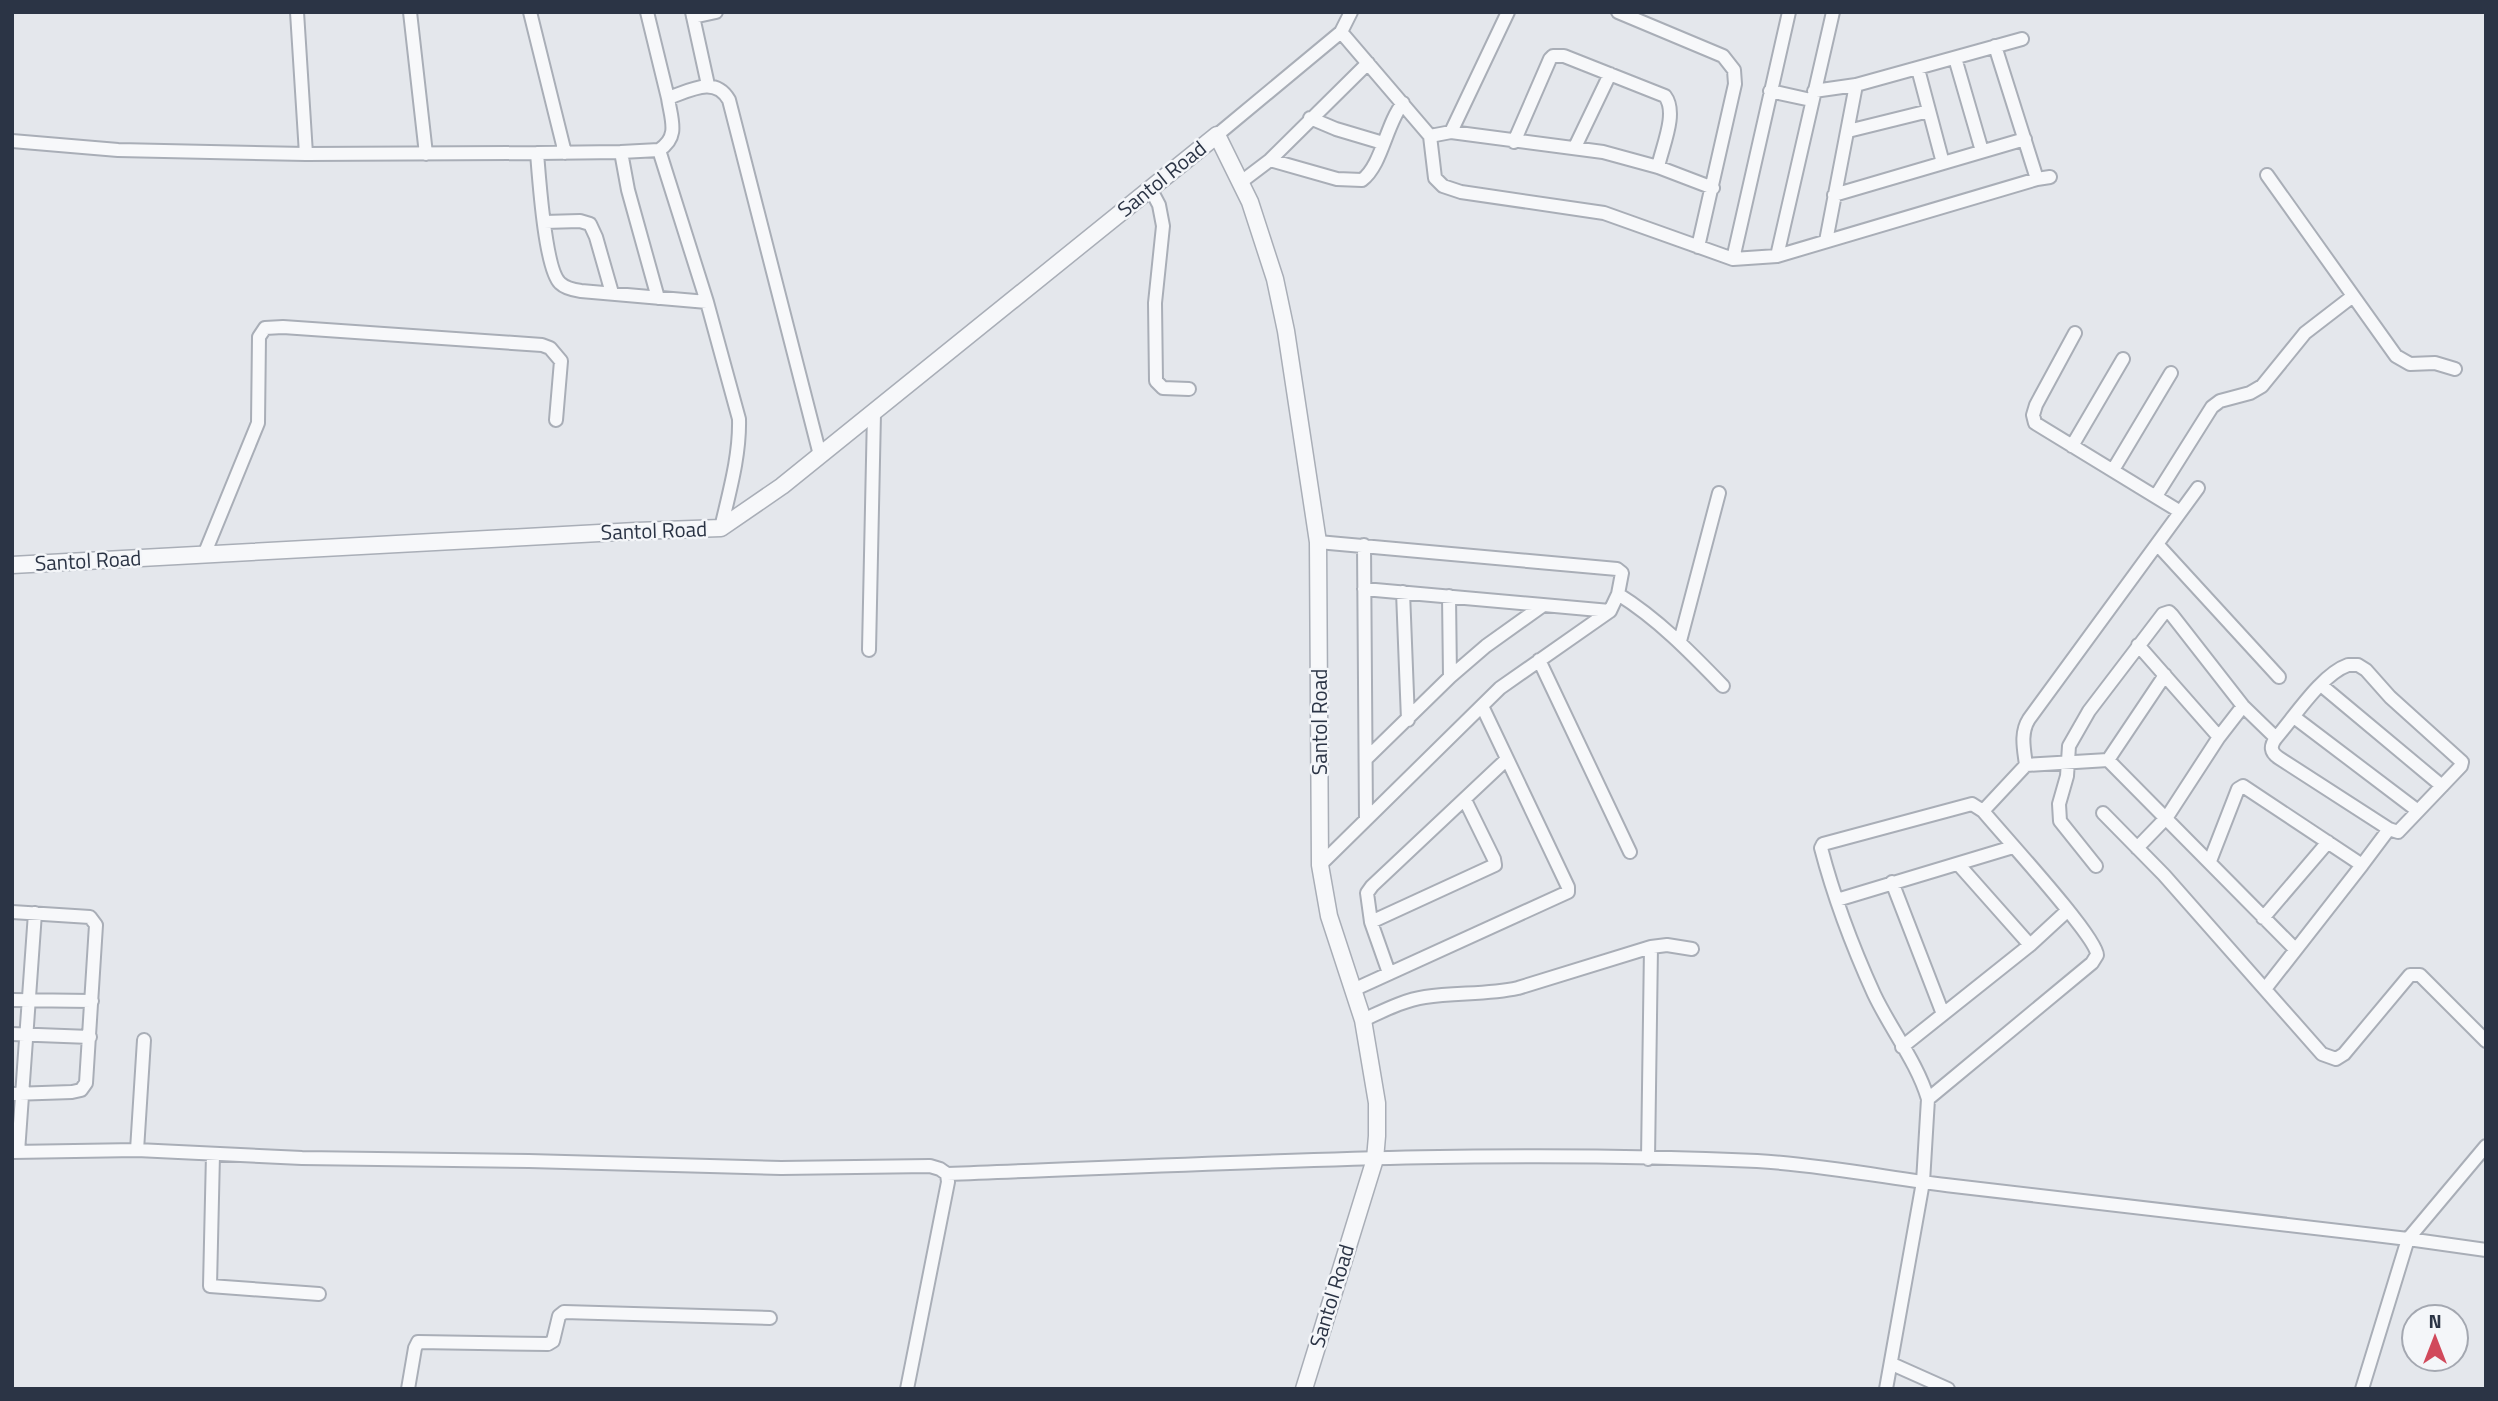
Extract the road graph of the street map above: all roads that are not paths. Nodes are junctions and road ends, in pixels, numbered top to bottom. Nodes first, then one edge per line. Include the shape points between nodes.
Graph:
1 (297, 12) edge
2 (410, 12) edge
3 (530, 12) edge
4 (647, 12) edge
5 (716, 12) edge
6 (1351, 12) edge
7 (1508, 12) edge
8 (1618, 12) edge
9 (1789, 12) edge
10 (1832, 12) edge
11 (693, 15) edge
12 (1341, 32) junction
13 (2022, 39) dead end
14 (1995, 46) junction
15 (1955, 58) junction
16 (1368, 64) junction
17 (1917, 69) junction
18 (1610, 74) junction
19 (708, 85) junction
20 (1856, 85) junction
21 (1770, 91) junction
22 (1813, 95) junction
23 (668, 98) junction
24 (1403, 103) junction
25 (1929, 111) junction
26 (1310, 118) junction
27 (1849, 131) junction
28 (1451, 132) junction
29 (1217, 135) junction
30 (1430, 135) junction
31 (2025, 139) junction
32 (12, 142) edge
33 (1514, 142) junction
34 (1383, 143) junction
35 (1575, 146) junction
36 (659, 150) junction
37 (1982, 151) junction
38 (621, 152) junction
39 (537, 153) junction
40 (565, 153) junction
41 (306, 154) junction
42 (426, 154) junction
43 (1270, 160) junction
44 (1943, 163) junction
45 (1658, 167) junction
46 (2267, 175) dead end
47 (1241, 183) junction
48 (1150, 188) junction
49 (1713, 188) junction
50 (1834, 195) junction
51 (544, 222) junction
52 (1826, 241) junction
53 (1698, 247) junction
54 (1777, 256) junction
55 (1733, 259) junction
56 (612, 293) junction
57 (2353, 296) junction
58 (658, 298) junction
59 (708, 302) junction
60 (2075, 333) dead end
61 (2123, 359) dead end
62 (2455, 369) dead end
63 (2171, 373) dead end
64 (1189, 389) dead end
65 (874, 413) junction
66 (555, 420) dead end
67 (2072, 446) junction
68 (820, 455) junction
69 (2113, 470) junction
70 (2198, 488) dead end
71 (1719, 493) dead end
72 (2156, 496) junction
73 (2179, 511) junction
74 (721, 528) junction
75 (1318, 542) junction
76 (2157, 544) junction
77 (1364, 545) junction
78 (204, 555) junction
79 (12, 565) edge
80 (1364, 589) junction
81 (1403, 592) junction
82 (1618, 594) junction
83 (1449, 596) junction
84 (1542, 606) junction
85 (1611, 611) junction
86 (1680, 642) junction
87 (2138, 645) junction
88 (869, 650) dead end
89 (1539, 660) junction
90 (2165, 675) junction
91 (1450, 677) junction
92 (2279, 677) dead end
93 (2321, 684) junction
94 (1723, 686) dead end
95 (1482, 706) junction
96 (2243, 706) junction
97 (2294, 718) junction
98 (1408, 720) junction
99 (2219, 737) junction
100 (2276, 738) junction
101 (1366, 759) junction
102 (1507, 759) junction
103 (2108, 760) junction
104 (2068, 762) junction
105 (2026, 765) junction
106 (2442, 786) junction
107 (1465, 800) junction
108 (1983, 811) junction
109 (2418, 811) junction
110 (2103, 813) dead end
111 (2167, 817) junction
112 (1366, 819) junction
113 (2389, 829) junction
114 (2328, 842) junction
115 (2013, 847) junction
116 (2137, 848) junction
117 (1630, 852) dead end
118 (2210, 861) junction
119 (1959, 864) junction
120 (1320, 865) junction
121 (2362, 865) junction
122 (2096, 866) dead end
123 (1892, 882) junction
124 (1837, 900) junction
125 (2068, 910) junction
126 (12, 912) edge
127 (35, 913) junction
128 (2263, 918) junction
129 (1371, 922) junction
130 (2030, 945) junction
131 (1651, 947) junction
132 (1692, 949) dead end
133 (2295, 949) junction
134 (1389, 973) junction
135 (2265, 989) junction
136 (1353, 990) junction
137 (12, 1000) edge
138 (28, 1001) junction
139 (92, 1001) junction
140 (1943, 1014) junction
141 (1363, 1020) junction
142 (19, 1034) edge
143 (90, 1037) junction
144 (144, 1040) dead end
145 (2486, 1041) edge
146 (1902, 1047) junction
147 (17, 1094) edge
148 (1928, 1099) junction
149 (2486, 1146) edge
150 (137, 1150) junction
151 (15, 1152) edge
152 (213, 1154) junction
153 (1375, 1159) junction
154 (1648, 1159) junction
155 (947, 1174) junction
156 (1923, 1182) junction
157 (2408, 1239) junction
158 (2486, 1250) edge
159 (319, 1294) dead end
160 (770, 1318) dead end
161 (1892, 1364) junction
162 (408, 1389) edge
163 (907, 1389) edge
164 (1304, 1389) edge
165 (1886, 1389) edge
166 (1948, 1389) edge
167 (2362, 1389) edge

1 - 41 street
2 - 42 street
3 - 40 street
4 - 23 street
5 - 11 street
6 - 12 street
7 - 28 street
8 - 49 street via 1723,56 1734,69 1735,84
9 - 21 street
10 - 22 street
11 - 19 street
12 - 16 street
12 - 29 street
13 - 14 street
14 - 15 street
14 - 31 street
15 - 17 street
15 - 37 street
16 - 24 street
16 - 26 street
17 - 20 street
17 - 25 street
18 - 33 street via 1553,56
18 - 35 street
18 - 45 street via 1668,99 1669,117
19 - 23 street
19 - 68 street via 729,100
20 - 22 street
20 - 27 street
21 - 22 street
21 - 55 street
22 - 54 street
23 - 36 street via 672,135
24 - 30 street
24 - 34 street
25 - 27 street
25 - 44 street
26 - 34 street
26 - 43 street
27 - 50 street
28 - 30 street
28 - 33 street
29 - 47 street, Santol Road
29 - 48 street, Santol Road
30 - 53 street via 1433,172 1443,186 1604,213
31 - 37 street
31 - 52 street via 2044,178
32 - 41 street via 118,150
33 - 35 street
34 - 43 street via 1370,173 1358,181
35 - 45 street
36 - 38 street
36 - 59 street
37 - 44 street
38 - 40 street
38 - 58 street
39 - 40 street
39 - 42 street
39 - 51 street
41 - 42 street
43 - 47 street
44 - 50 street
45 - 49 street
46 - 57 street
47 - 75 street, Santol Road via 1275,279
48 - 64 street via 1163,226 1155,303 1156,381 1163,388
48 - 65 street, Santol Road
49 - 53 street
50 - 52 street
51 - 56 street via 559,282 580,291
51 - 56 street via 590,225
52 - 54 street
53 - 55 street
54 - 55 street
56 - 58 street
57 - 62 street via 2401,361
57 - 72 street via 2305,333 2262,386 2212,407
58 - 59 street
59 - 74 street via 739,419 735,467
60 - 67 street via 2033,415 2039,427
61 - 67 street
63 - 69 street
65 - 68 street, Santol Road
65 - 88 street
66 - 78 street via 561,361 542,345 265,328 259,337 258,423
67 - 69 street
68 - 74 street, Santol Road
69 - 72 street
70 - 73 street
71 - 86 street
72 - 73 street
73 - 76 street
74 - 78 street, Santol Road
75 - 77 street
75 - 120 street, Santol Road
76 - 92 street
76 - 105 street via 2024,727
77 - 80 street
77 - 82 street via 1617,569 1622,573
78 - 79 street, Santol Road
80 - 81 street
80 - 101 street
81 - 83 street
81 - 98 street
82 - 85 street
82 - 86 street
83 - 84 street
83 - 91 street
84 - 85 street
84 - 91 street
85 - 89 street
86 - 94 street
87 - 90 street
87 - 96 street via 2169,612
87 - 104 street via 2088,711 2069,746
89 - 95 street
89 - 117 street
90 - 99 street
90 - 103 street
91 - 98 street
93 - 97 street
93 - 106 street
93 - 106 street via 2338,668 2358,665 2366,670 2462,762
95 - 102 street
95 - 112 street
96 - 99 street
96 - 100 street
97 - 100 street
97 - 109 street
98 - 101 street
99 - 111 street
100 - 113 street via 2271,749 2278,758
101 - 112 street
102 - 107 street
102 - 134 street via 1569,892
103 - 104 street
103 - 111 street
104 - 105 street
104 - 122 street via 2060,821
105 - 108 street
106 - 109 street
107 - 129 street via 1372,886 1367,893
107 - 129 street via 1495,865
108 - 115 street
108 - 124 street via 1966,804 1823,845
109 - 113 street via 2401,830
110 - 116 street
111 - 116 street
111 - 118 street
112 - 120 street
113 - 121 street
114 - 118 street via 2243,786
114 - 121 street
114 - 128 street
115 - 119 street
115 - 125 street
116 - 135 street
118 - 128 street
119 - 123 street
119 - 130 street
120 - 136 street, Santol Road via 1329,916
121 - 133 street
123 - 124 street
123 - 140 street
124 - 146 street via 1874,994
125 - 130 street
125 - 148 street via 2096,947 2092,963
126 - 127 street
127 - 138 street
127 - 139 street via 94,920
128 - 133 street
129 - 134 street
130 - 140 street
131 - 132 street
131 - 141 street via 1502,992 1426,996
131 - 154 street
133 - 135 street
134 - 136 street
135 - 145 street via 2330,1058 2344,1054 2415,974
136 - 141 street, Santol Road
137 - 138 street
138 - 139 street
138 - 142 street
139 - 143 street
140 - 146 street
141 - 153 street, Santol Road via 1377,1103
142 - 143 street
142 - 147 street
143 - 147 street via 86,1083 81,1090
144 - 150 street
146 - 148 street
147 - 151 street
148 - 156 street
149 - 157 street
150 - 151 street
150 - 152 street
152 - 155 street via 781,1168 930,1167
152 - 159 street via 210,1286
153 - 154 street
153 - 155 street
153 - 164 street, Santol Road
154 - 156 street via 1832,1167
155 - 163 street
156 - 157 street
156 - 161 street
157 - 158 street
157 - 167 street
160 - 162 street via 564,1312 548,1344 418,1342
161 - 165 street
161 - 166 street

